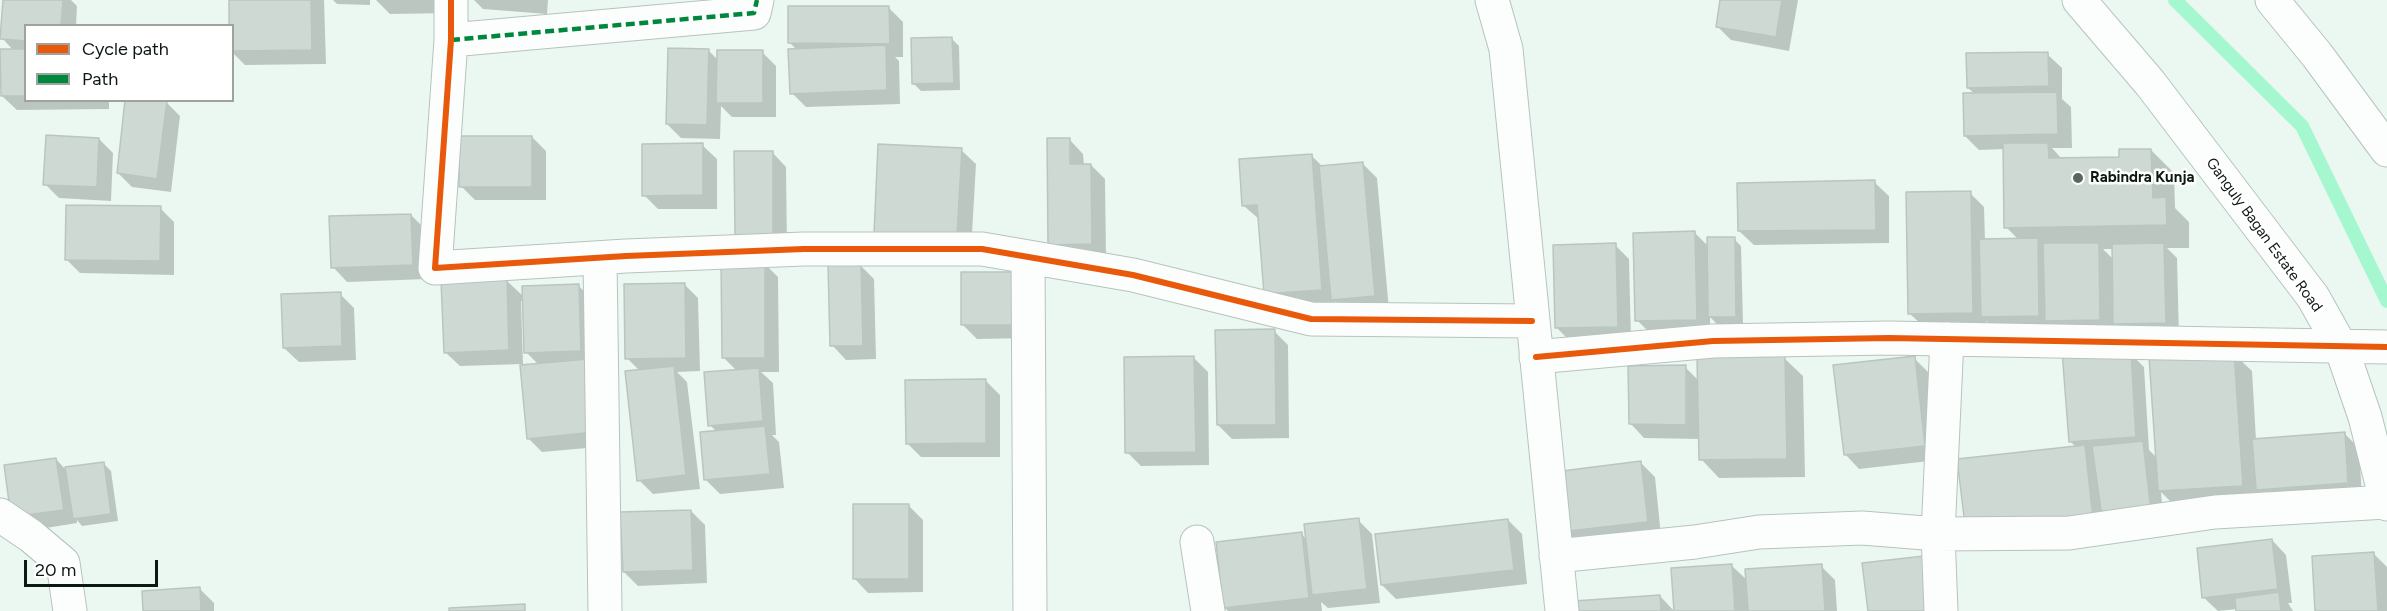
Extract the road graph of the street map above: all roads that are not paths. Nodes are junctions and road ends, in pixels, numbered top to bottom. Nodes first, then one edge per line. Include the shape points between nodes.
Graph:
1 (451, 0) edge
2 (757, 0) edge
3 (1492, 0) edge
4 (2079, 0) edge
5 (2272, 0) edge
6 (451, 39) junction
7 (2387, 150) edge
8 (1028, 257) junction
9 (600, 259) junction
10 (1532, 321) junction
11 (1947, 339) junction
12 (2341, 347) junction
13 (2387, 347) edge
14 (1536, 357) junction
15 (2387, 503) edge
16 (0, 515) edge
17 (1938, 534) junction
18 (1197, 542) dead end
19 (1556, 556) junction
20 (70, 611) edge
21 (605, 611) edge
22 (1030, 611) edge
23 (1208, 611) edge
24 (1562, 611) edge
25 (1941, 611) edge

1 - 6 street
2 - 6 street via 754,13
3 - 10 street via 1506,49
4 - 12 street, Ganguly Bagan Estate Road via 2150,83 2313,297
5 - 7 street
6 - 9 street via 435,268
8 - 9 street via 982,249 804,249
8 - 10 street via 1132,276 1311,319
8 - 22 street
9 - 21 street
10 - 14 street
11 - 12 street
11 - 14 street via 1713,341
11 - 17 street
12 - 13 street
12 - 15 street, Ganguly Bagan Estate Road via 2365,417
14 - 19 street
15 - 17 street via 2215,512 2069,533
16 - 20 street via 63,563
17 - 19 street via 1862,528 1810,529
17 - 25 street
18 - 23 street
19 - 24 street

